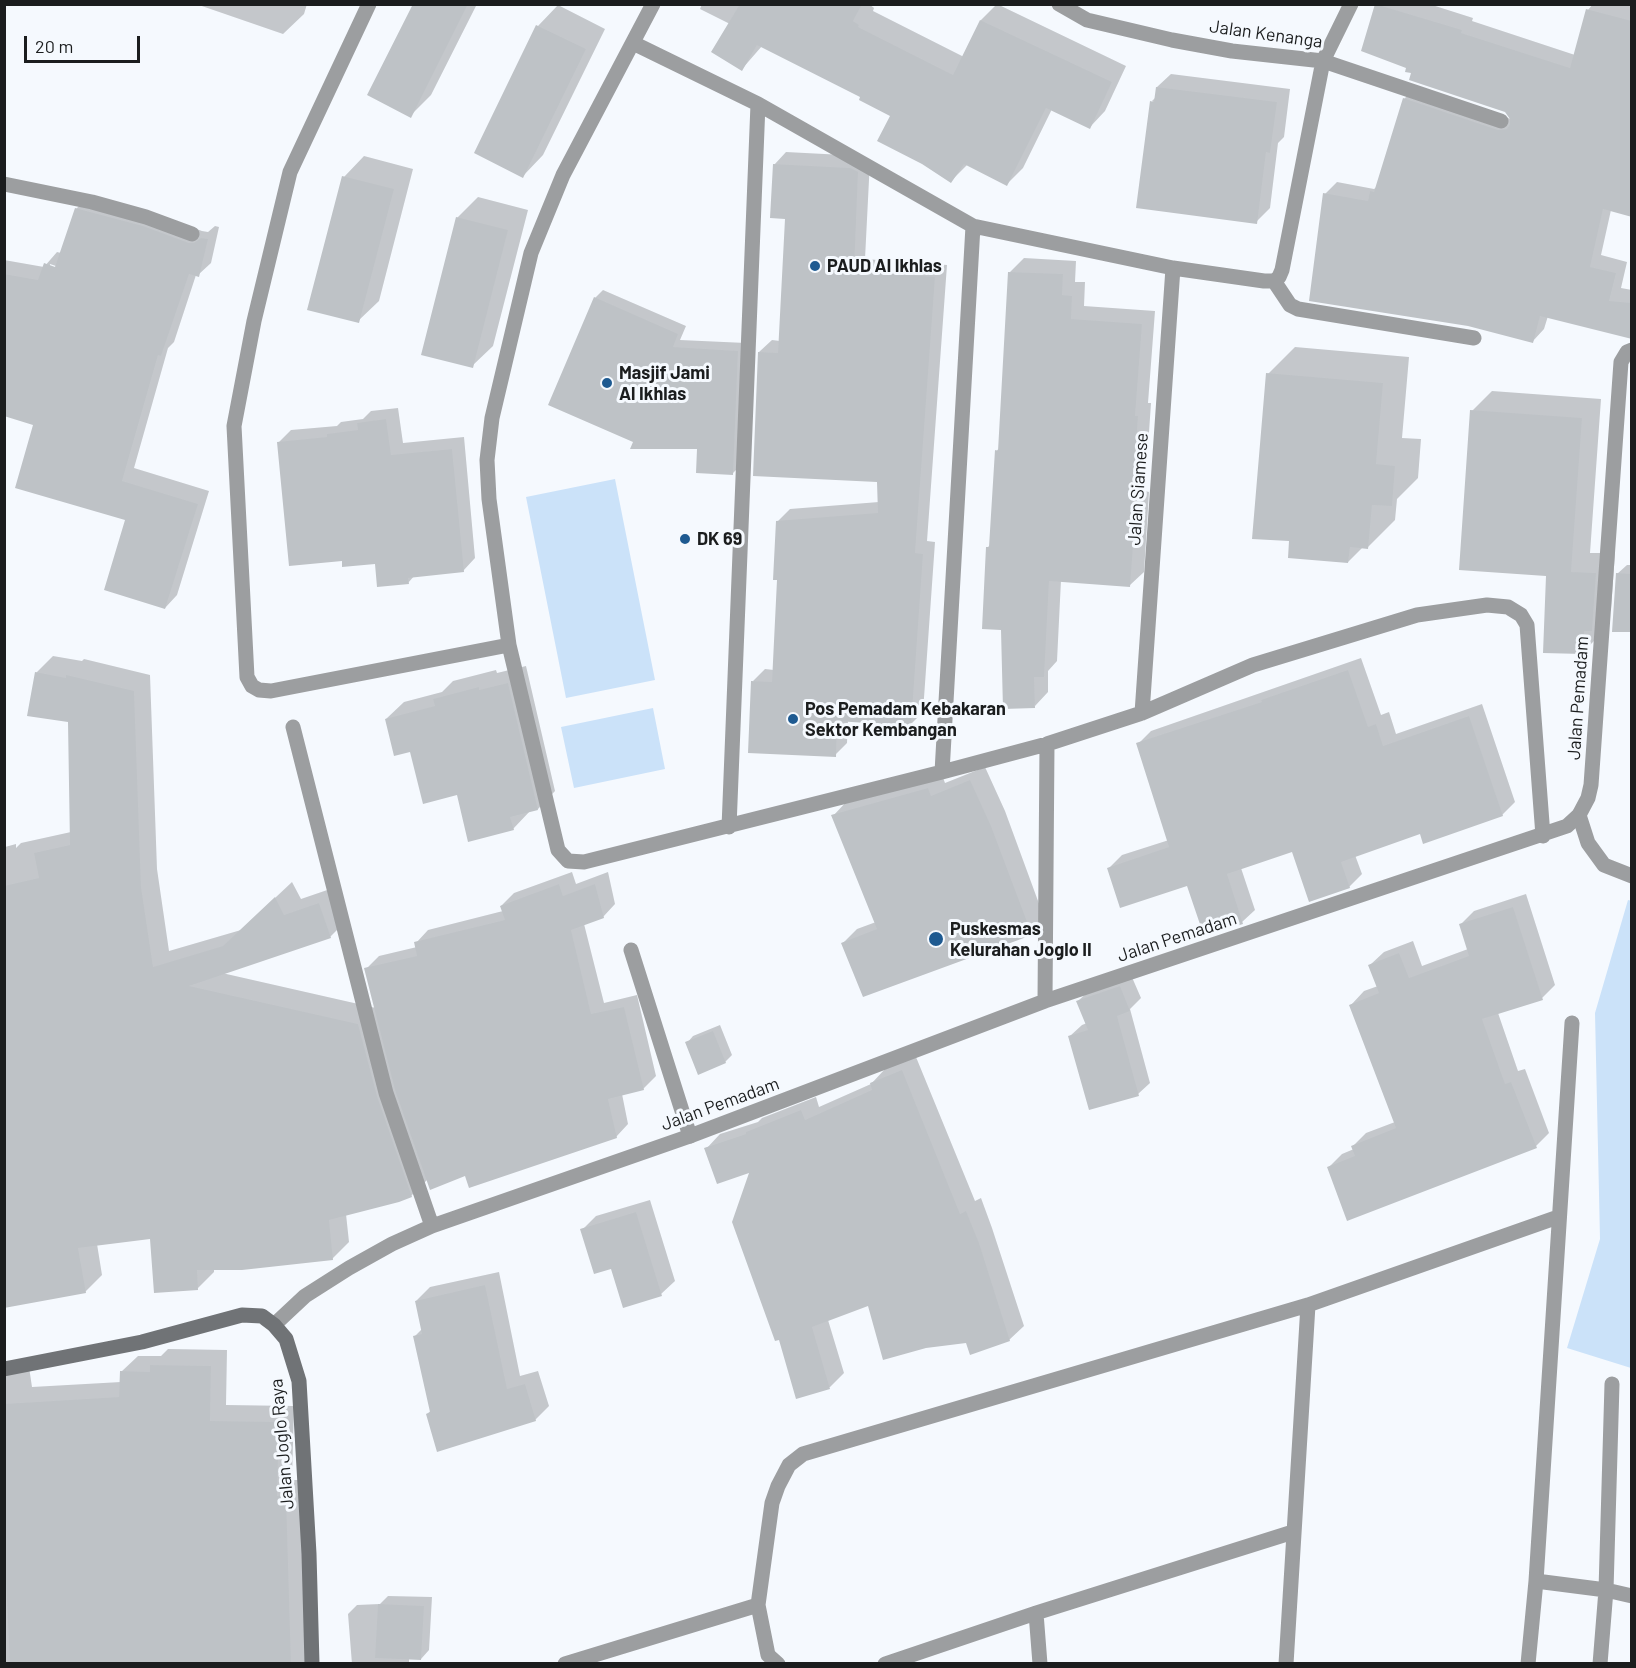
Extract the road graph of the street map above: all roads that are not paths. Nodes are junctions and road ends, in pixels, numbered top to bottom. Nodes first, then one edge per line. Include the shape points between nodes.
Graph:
1 (369, 4) edge
2 (653, 4) edge
3 (1059, 4) edge
4 (1351, 4) edge
5 (633, 42) junction
6 (1323, 61) junction
7 (758, 104) junction
8 (1501, 121) dead end
9 (4, 184) edge
10 (973, 226) junction
11 (192, 234) dead end
12 (1173, 268) junction
13 (1274, 280) junction
14 (1474, 338) dead end
15 (1632, 350) edge
16 (509, 645) junction
17 (1142, 713) junction
18 (293, 727) dead end
19 (1047, 744) junction
20 (942, 772) junction
21 (1579, 815) junction
22 (729, 827) junction
23 (1543, 836) junction
24 (1632, 876) edge
25 (631, 950) dead end
26 (1045, 1001) junction
27 (1572, 1023) dead end
28 (690, 1136) junction
29 (1558, 1217) junction
30 (432, 1226) junction
31 (1308, 1305) junction
32 (274, 1325) junction
33 (4, 1369) edge
34 (1612, 1384) dead end
35 (1293, 1532) junction
36 (1536, 1581) junction
37 (1606, 1590) junction
38 (1632, 1596) edge
39 (758, 1605) junction
40 (1036, 1613) junction
41 (312, 1664) edge
42 (565, 1664) edge
43 (778, 1664) edge
44 (885, 1664) edge
45 (1040, 1664) edge
46 (1286, 1664) edge
47 (1528, 1664) edge
48 (1600, 1664) edge

1 - 16 street via 290,172 254,321 234,426 247,677 252,686 270,691
2 - 5 street
3 - 6 street, Jalan Kenanga via 1087,20 1172,40
4 - 6 street
5 - 7 street
5 - 16 street via 563,175 531,253 492,418 489,499
6 - 8 street, Jalan Kenanga
6 - 13 street via 1282,270
7 - 10 street
7 - 22 street
9 - 11 street via 93,202
10 - 12 street
10 - 20 street
12 - 13 street
12 - 17 street, Jalan Siamese
13 - 14 street via 1285,299 1298,309
15 - 21 street, Jalan Pemadam via 1621,362 1591,785
16 - 22 street via 558,850 568,861 584,862
17 - 19 street
17 - 23 street via 1253,665 1416,615 1487,605 1508,608 1521,615 1527,625
18 - 30 street via 386,1094
19 - 20 street
19 - 26 street
20 - 22 street
21 - 23 street, Jalan Pemadam via 1568,826
21 - 24 street via 1588,843 1604,866
23 - 26 street, Jalan Pemadam
25 - 28 street
26 - 28 street, Jalan Pemadam
27 - 29 street
28 - 30 street, Jalan Pemadam
29 - 31 street
29 - 36 street
30 - 32 street, Jalan Pemadam via 331,1279 305,1296
31 - 35 street
31 - 39 street via 804,1454 789,1465 772,1503
32 - 33 main road via 262,1316 242,1316 141,1342
32 - 41 main road, Jalan Joglo Raya via 286,1339 299,1381
34 - 37 street
35 - 40 street
35 - 46 street
36 - 37 street
36 - 47 street
37 - 38 street
37 - 48 street
39 - 42 street
39 - 43 street via 768,1655
40 - 44 street
40 - 45 street

